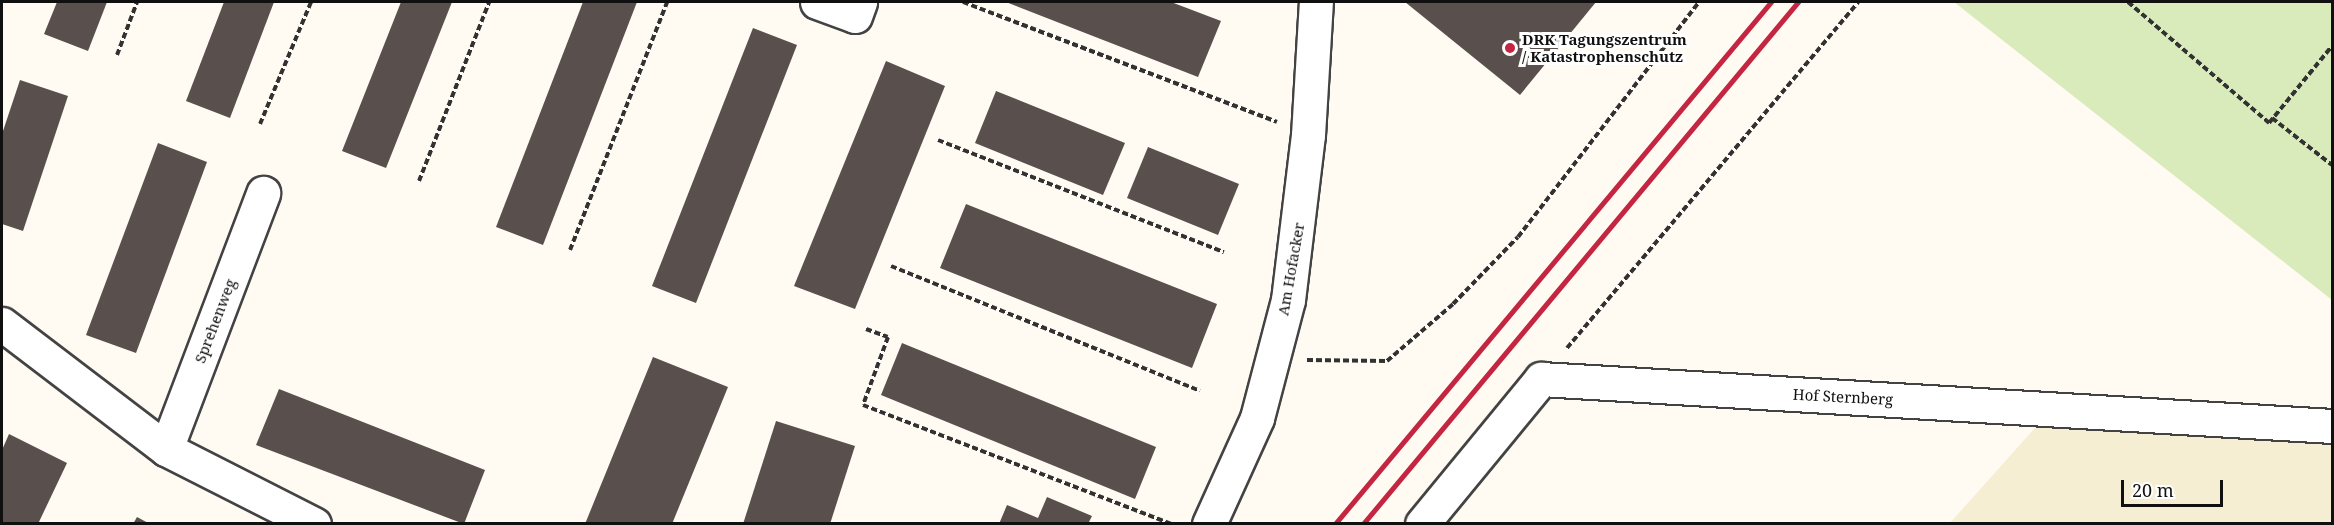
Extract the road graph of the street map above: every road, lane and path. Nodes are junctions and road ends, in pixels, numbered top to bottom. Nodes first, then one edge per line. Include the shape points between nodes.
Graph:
1 (137, 2) edge
2 (311, 2) edge
3 (489, 2) edge
4 (667, 2) edge
5 (817, 2) edge
6 (963, 2) edge
7 (1316, 2) edge
8 (1699, 2) edge
9 (1858, 2) edge
10 (2128, 2) edge
11 (857, 9) edge
12 (2332, 46) edge
13 (117, 55) dead end
14 (2272, 118) junction
15 (260, 124) dead end
16 (1308, 135) junction
17 (938, 140) dead end
18 (2332, 165) edge
19 (419, 181) dead end
20 (263, 193) dead end
21 (570, 250) dead end
22 (1224, 252) dead end
23 (891, 266) dead end
24 (2, 324) edge
25 (866, 329) dead end
26 (1272, 360) junction
27 (1540, 379) junction
28 (1200, 391) dead end
29 (2332, 426) edge
30 (166, 449) junction
31 (314, 524) edge
32 (1172, 524) edge
33 (1209, 524) edge
34 (1422, 524) edge

1 - 13 path
2 - 15 path
3 - 19 path
4 - 21 path
5 - 11 street
6 - 16 path
7 - 16 street, Am Hofacker
8 - 26 path via 1518,237 1452,304 1387,361
9 - 27 path
10 - 14 path via 2269,123
12 - 14 path
14 - 18 path
16 - 26 street, Am Hofacker via 1288,300
17 - 22 path
20 - 30 street, Sprehenweg
23 - 28 path
24 - 30 street
25 - 32 path via 888,337 863,405
26 - 33 street, Am Hofacker via 1257,418
27 - 29 street, Hof Sternberg
27 - 34 street
30 - 31 street

